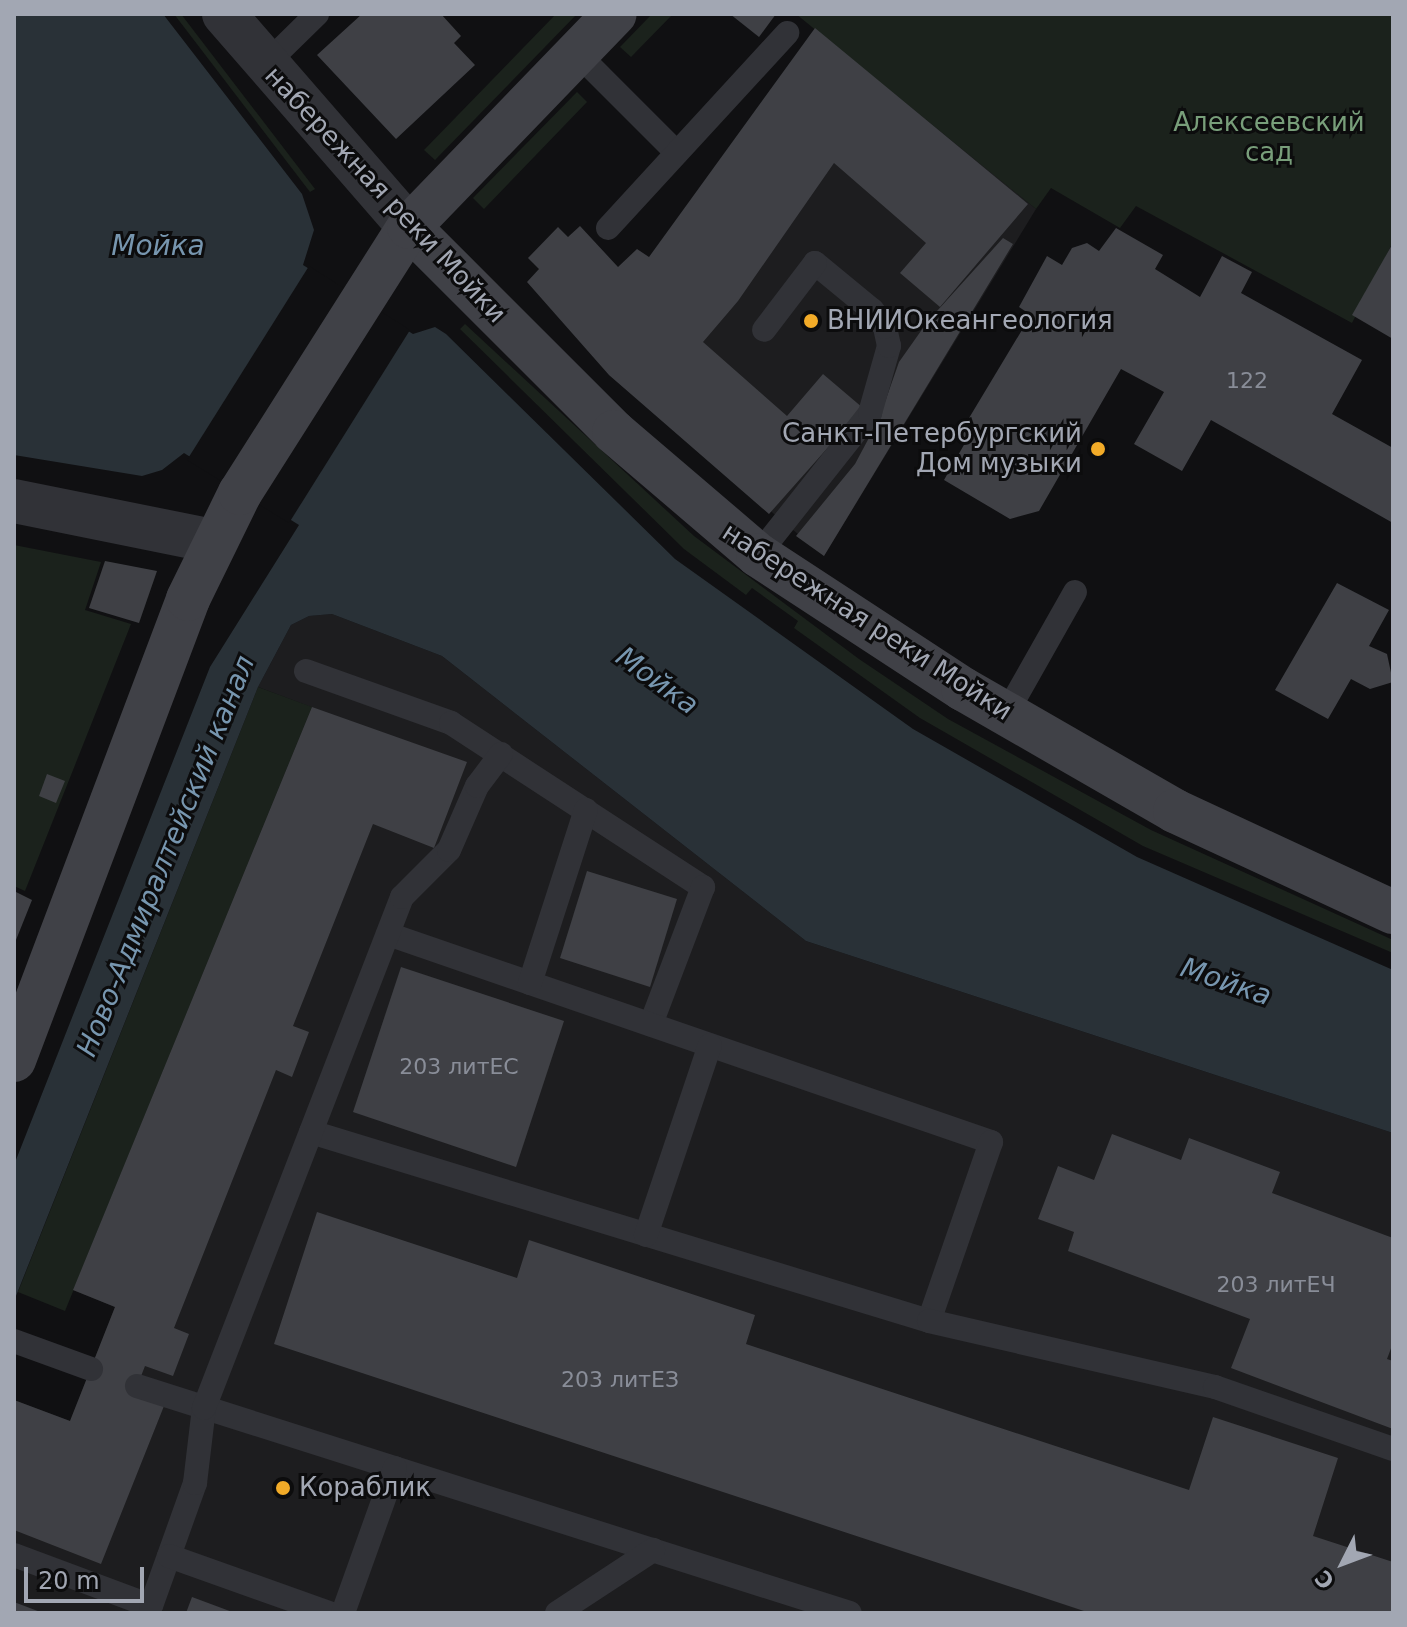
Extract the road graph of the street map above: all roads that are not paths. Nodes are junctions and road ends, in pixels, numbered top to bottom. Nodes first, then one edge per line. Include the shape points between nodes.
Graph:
1 (224, 14) edge
2 (317, 14) edge
3 (615, 14) edge
4 (787, 33) dead end
5 (577, 53) junction
6 (265, 65) junction
7 (677, 153) junction
8 (409, 227) junction
9 (608, 228) dead end
10 (764, 330) dead end
11 (14, 501) edge
12 (213, 541) junction
13 (758, 555) junction
14 (1075, 592) dead end
15 (306, 671) dead end
16 (1006, 714) junction
17 (501, 754) junction
18 (586, 810) junction
19 (1393, 912) edge
20 (388, 934) junction
21 (530, 983) junction
22 (651, 1024) junction
23 (710, 1045) junction
24 (14, 1060) edge
25 (311, 1132) junction
26 (646, 1235) junction
27 (929, 1321) junction
28 (17, 1342) edge
29 (91, 1369) dead end
30 (137, 1386) dead end
31 (204, 1408) junction
32 (1393, 1449) edge
33 (395, 1468) junction
34 (653, 1550) junction
35 (14, 1555) edge
36 (169, 1556) junction
37 (329, 1613) edge
38 (343, 1613) edge
39 (557, 1613) edge
40 (850, 1613) edge

1 - 6 street, набережная реки Мойки
2 - 6 lane
3 - 5 main road
4 - 7 lane
5 - 7 lane
5 - 8 main road
6 - 8 street, набережная реки Мойки
7 - 9 lane
8 - 12 main road
8 - 13 main road, набережная реки Мойки via 614,432
10 - 13 lane via 815,263 872,310 885,327 889,346 870,413
11 - 12 street
12 - 24 main road
13 - 16 main road, набережная реки Мойки
14 - 16 lane
15 - 17 lane via 451,723
16 - 19 main road, набережная реки Мойки via 1175,811
17 - 18 lane
17 - 20 lane via 477,786 449,850 402,897
18 - 21 lane
18 - 22 lane via 703,887
20 - 21 lane
20 - 25 lane
21 - 22 lane
22 - 23 lane
23 - 26 lane
23 - 27 lane via 991,1142
25 - 26 lane
25 - 31 lane
26 - 27 lane
27 - 32 lane via 1215,1387
28 - 29 lane
30 - 31 lane
31 - 33 lane
31 - 36 lane via 195,1483
33 - 34 lane
33 - 38 lane
34 - 39 lane
34 - 40 lane
35 - 36 lane via 151,1606
36 - 37 lane

